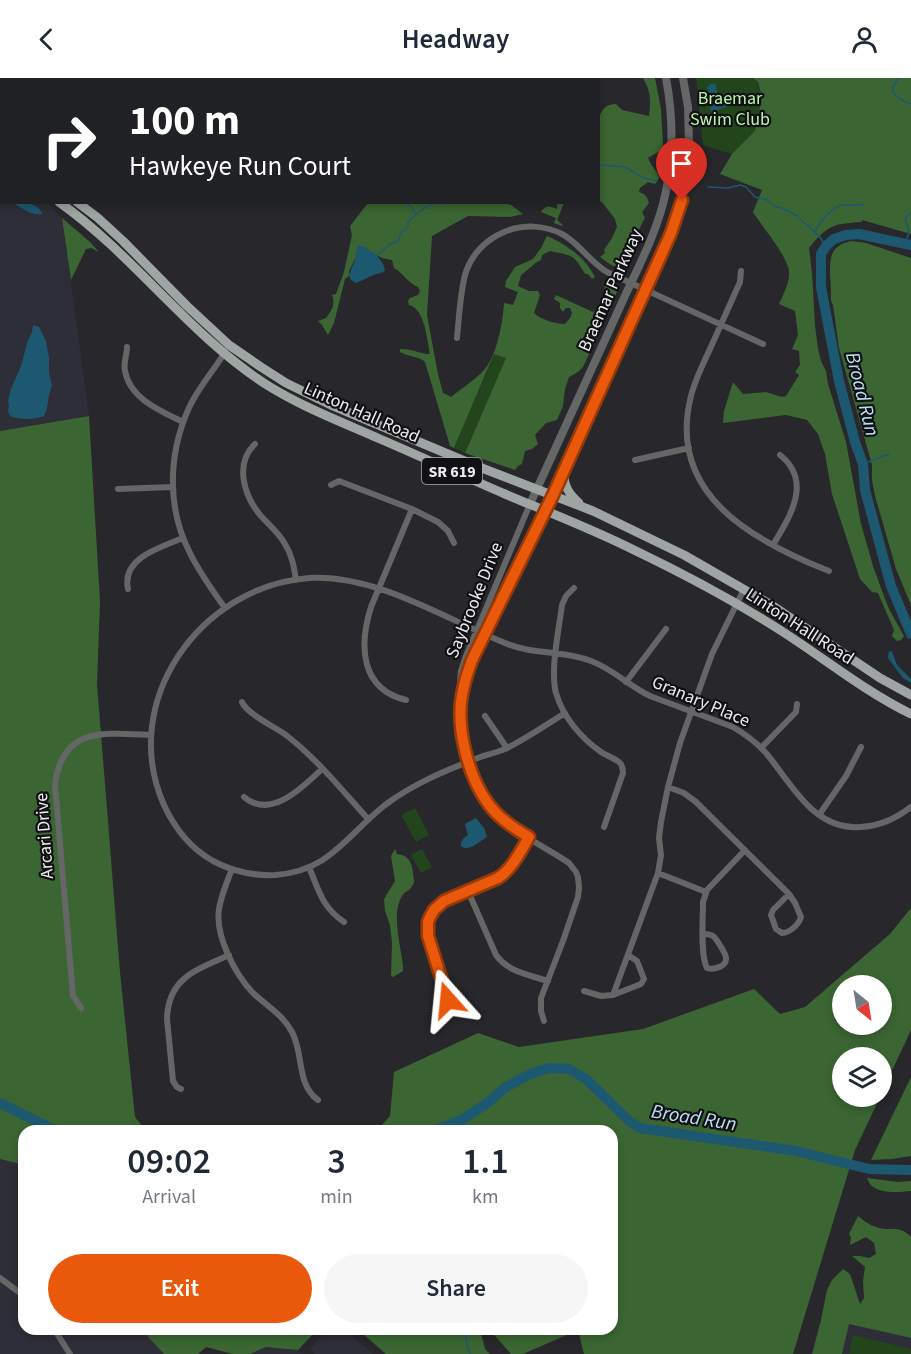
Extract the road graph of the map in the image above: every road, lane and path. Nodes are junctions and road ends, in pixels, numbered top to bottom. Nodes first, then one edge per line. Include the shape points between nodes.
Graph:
1 (666, 78) edge
2 (683, 78) edge
3 (62, 204) edge
4 (80, 204) edge
5 (741, 271) dead end
6 (630, 283) junction
7 (646, 290) junction
8 (721, 325) junction
9 (458, 338) dead end
10 (763, 344) dead end
11 (230, 345) junction
12 (127, 348) dead end
13 (224, 354) junction
14 (183, 422) junction
15 (255, 444) dead end
16 (688, 448) junction
17 (780, 455) dead end
18 (635, 460) dead end
19 (564, 470) junction
20 (332, 485) dead end
21 (172, 487) junction
22 (118, 489) dead end
23 (537, 489) junction
24 (553, 495) junction
25 (530, 504) junction
26 (582, 507) junction
27 (412, 509) junction
28 (546, 510) junction
29 (183, 538) junction
30 (454, 543) dead end
31 (773, 545) junction
32 (829, 571) dead end
33 (296, 580) junction
34 (378, 588) junction
35 (574, 588) dead end
36 (128, 589) dead end
37 (744, 589) junction
38 (737, 604) junction
39 (225, 608) junction
40 (476, 629) junction
41 (666, 629) dead end
42 (485, 634) junction
43 (556, 652) junction
44 (626, 682) junction
45 (911, 695) edge
46 (406, 700) dead end
47 (242, 702) dead end
48 (797, 704) dead end
49 (460, 709) junction
50 (691, 710) junction
51 (565, 713) junction
52 (911, 714) edge
53 (485, 716) dead end
54 (151, 735) junction
55 (861, 747) dead end
56 (507, 748) junction
57 (761, 748) junction
58 (469, 762) junction
59 (322, 769) junction
60 (668, 787) junction
61 (244, 797) dead end
62 (911, 807) edge
63 (819, 815) junction
64 (368, 819) junction
65 (604, 827) dead end
66 (529, 837) junction
67 (745, 850) junction
68 (309, 867) junction
69 (232, 869) junction
70 (658, 873) junction
71 (468, 891) junction
72 (706, 892) junction
73 (789, 894) junction
74 (344, 922) dead end
75 (703, 934) junction
76 (229, 955) junction
77 (628, 955) junction
78 (548, 981) junction
79 (584, 991) dead end
80 (614, 995) junction
81 (81, 1008) dead end
82 (458, 1013) dead end
83 (544, 1020) dead end
84 (181, 1089) dead end
85 (318, 1100) dead end
86 (0, 1278) edge
87 (18, 1292) edge
88 (58, 1335) edge
89 (70, 1354) edge

1 - 6 street, Braemar Parkway via 672,131 669,179 657,221
2 - 7 street, Braemar Parkway via 689,123 686,182 671,233
3 - 13 main road, Linton Hall Road / SR 619 via 109,243
4 - 11 main road, Linton Hall Road / SR 619
5 - 8 street
6 - 7 street
6 - 9 street via 599,267 563,234 533,226 508,230 486,243 468,266
6 - 23 street, Braemar Parkway
7 - 8 street
7 - 19 street, Braemar Parkway
8 - 10 street
8 - 16 street via 692,393 687,418
11 - 13 street
11 - 23 main road, Linton Hall Road / SR 619 via 310,395
12 - 14 street via 124,369 134,390 157,410
13 - 14 street
13 - 25 main road, Linton Hall Road / SR 619 via 296,401
14 - 21 street via 174,456
15 - 33 street via 244,462 246,486 254,505 285,544
16 - 18 street
16 - 31 street via 695,471 717,505
17 - 31 street via 792,467 797,487 793,507
19 - 24 street, Braemar Parkway
19 - 26 main road via 567,490
20 - 27 street via 339,481
21 - 22 street
21 - 29 street
23 - 24 main road, Linton Hall Road / SR 619
23 - 25 street, Braemar Parkway
24 - 26 main road, Linton Hall Road / SR 619
24 - 28 street, Braemar Parkway
25 - 28 main road, Linton Hall Road / SR 619
25 - 40 street, Saybrooke Drive
26 - 37 main road, Linton Hall Road / SR 619
27 - 30 street via 443,525
27 - 34 street
28 - 38 main road, Linton Hall Road / SR 619 via 636,550
28 - 42 street, Saybrooke Drive
29 - 36 street via 136,562 128,572
29 - 39 street
31 - 32 street
33 - 34 street, Granary Place via 337,579
33 - 39 street, Granary Place via 266,587
34 - 40 street, Granary Place
34 - 46 street via 364,631 365,659 384,690
35 - 43 street via 563,601
37 - 38 street
37 - 45 main road, Linton Hall Road / SR 619
38 - 50 street via 712,654
38 - 52 main road, Linton Hall Road / SR 619 via 865,689
39 - 54 street, Granary Place via 196,632 180,652 158,699
40 - 42 street, Granary Place
40 - 49 street, Saybrooke Drive via 461,672
41 - 44 street
42 - 43 street, Granary Place via 520,648
42 - 49 street, Saybrooke Drive via 466,676
43 - 44 street, Granary Place via 592,661
43 - 51 street via 555,687
44 - 50 street, Granary Place via 650,696
47 - 59 street
48 - 57 street via 796,712
49 - 58 street, Saybrooke Drive
50 - 57 street, Granary Place via 733,727
50 - 60 street
51 - 56 street, Granary Place
51 - 65 street via 589,742 623,769
53 - 56 street
54 - 69 street, Granary Place via 156,785 176,827 197,850
54 - 81 street, Arcari Drive via 94,734 70,748 56,772 73,996
55 - 63 street
56 - 58 street, Granary Place
57 - 63 street, Granary Place
58 - 64 street, Granary Place via 401,794
58 - 66 street, Saybrooke Drive via 486,801 507,824
59 - 61 street via 303,788 280,801 264,804
59 - 64 street
60 - 67 street via 691,798
60 - 70 street via 659,838
62 - 63 street, Granary Place via 880,825 869,826 842,826
64 - 68 street, Granary Place via 339,849
66 - 71 street via 504,874
66 - 78 street, Saybrooke Drive via 569,863 579,880 578,897
67 - 72 street
67 - 73 street
68 - 69 street, Granary Place via 269,875
68 - 74 street via 324,903
69 - 76 street via 220,901 218,920
70 - 72 street
70 - 77 street
71 - 78 street via 500,960 509,968
71 - 82 street via 444,901 428,922 428,936 448,1000
72 - 75 street
73 - 73 street via 801,917 788,932 782,933 776,929 771,915
75 - 75 street via 707,968 724,964 726,957 716,939
76 - 84 street via 192,971 171,995 167,1019 172,1070 175,1084
76 - 85 street via 247,986 289,1026 304,1082
77 - 80 street
77 - 80 street via 637,961 644,979
78 - 83 street, Saybrooke Drive via 540,1005
79 - 80 street
86 - 87 street
88 - 89 street

